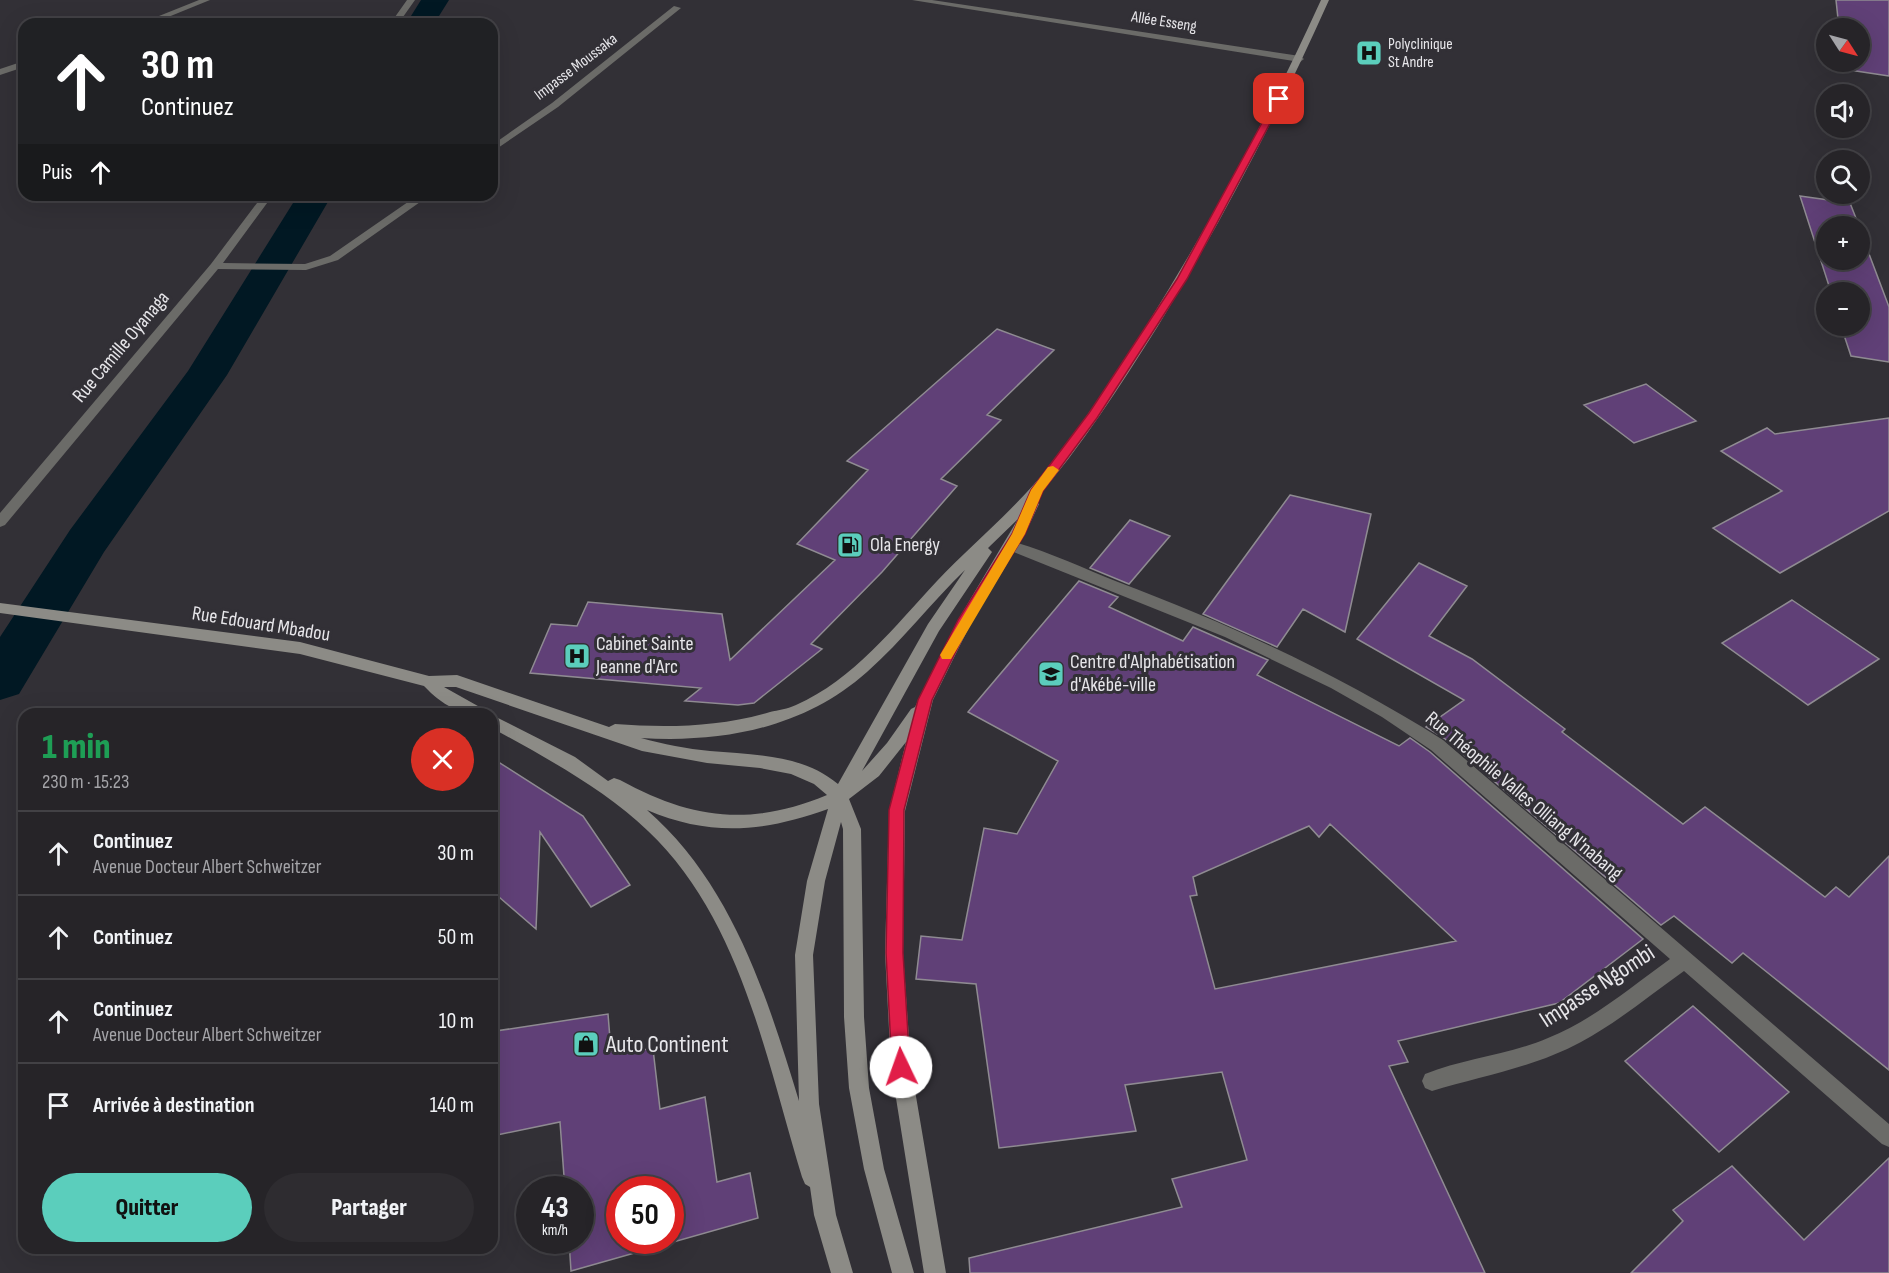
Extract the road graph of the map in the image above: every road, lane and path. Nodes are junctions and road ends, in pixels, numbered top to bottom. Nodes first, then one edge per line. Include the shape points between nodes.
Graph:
1 (207, 0) edge
2 (411, 0) edge
3 (916, 0) edge
4 (1325, 0) edge
5 (677, 8) dead end
6 (159, 18) edge
7 (398, 18) edge
8 (1300, 59) junction
9 (18, 66) edge
10 (0, 72) edge
11 (498, 144) edge
12 (264, 201) edge
13 (416, 201) edge
14 (215, 266) junction
15 (1038, 490) junction
16 (0, 522) edge
17 (999, 533) junction
18 (1011, 546) junction
19 (0, 608) edge
20 (429, 682) junction
21 (925, 700) junction
22 (468, 708) edge
23 (498, 724) edge
24 (594, 728) junction
25 (559, 757) junction
26 (840, 796) junction
27 (1684, 960) junction
28 (1432, 1081) dead end
29 (1889, 1137) edge
30 (825, 1215) junction
31 (842, 1273) edge
32 (903, 1273) edge
33 (935, 1273) edge

1 - 6 street
2 - 7 street
3 - 8 street, Allée Esseng
4 - 8 main road
5 - 11 street, Impasse Moussaka via 555,105
8 - 15 main road via 1182,279 1093,415
9 - 10 street
12 - 14 street, Rue Camille Oyanaga
13 - 14 street via 334,258 306,267
14 - 16 street, Rue Camille Oyanaga
15 - 17 main road
15 - 18 main road
17 - 24 main road via 963,563 868,662 837,688 801,710 721,732 679,735
17 - 26 main road via 933,628
18 - 21 main road via 965,620
18 - 27 street, Rue Théophile Valles Olliang N'nabang via 1195,618 1317,673 1404,722 1437,745
19 - 20 main road, Rue Edouard Mbadou via 300,648
20 - 22 main road
20 - 24 main road via 457,681
21 - 26 main road via 887,756
21 - 33 main road via 897,810 894,953 901,1067
23 - 25 main road
24 - 26 main road via 642,745 794,768 820,779
25 - 26 main road via 678,815 721,821 763,819
25 - 30 main road via 664,836 718,909 741,956 765,1024
26 - 30 main road via 816,881 804,955 809,1104
26 - 32 main road via 852,830 854,1017 859,1088 874,1170
27 - 28 street, Impasse Ngombi via 1586,1029 1559,1043
27 - 29 street, Rue Théophile Valles Olliang N'nabang
30 - 31 main road

